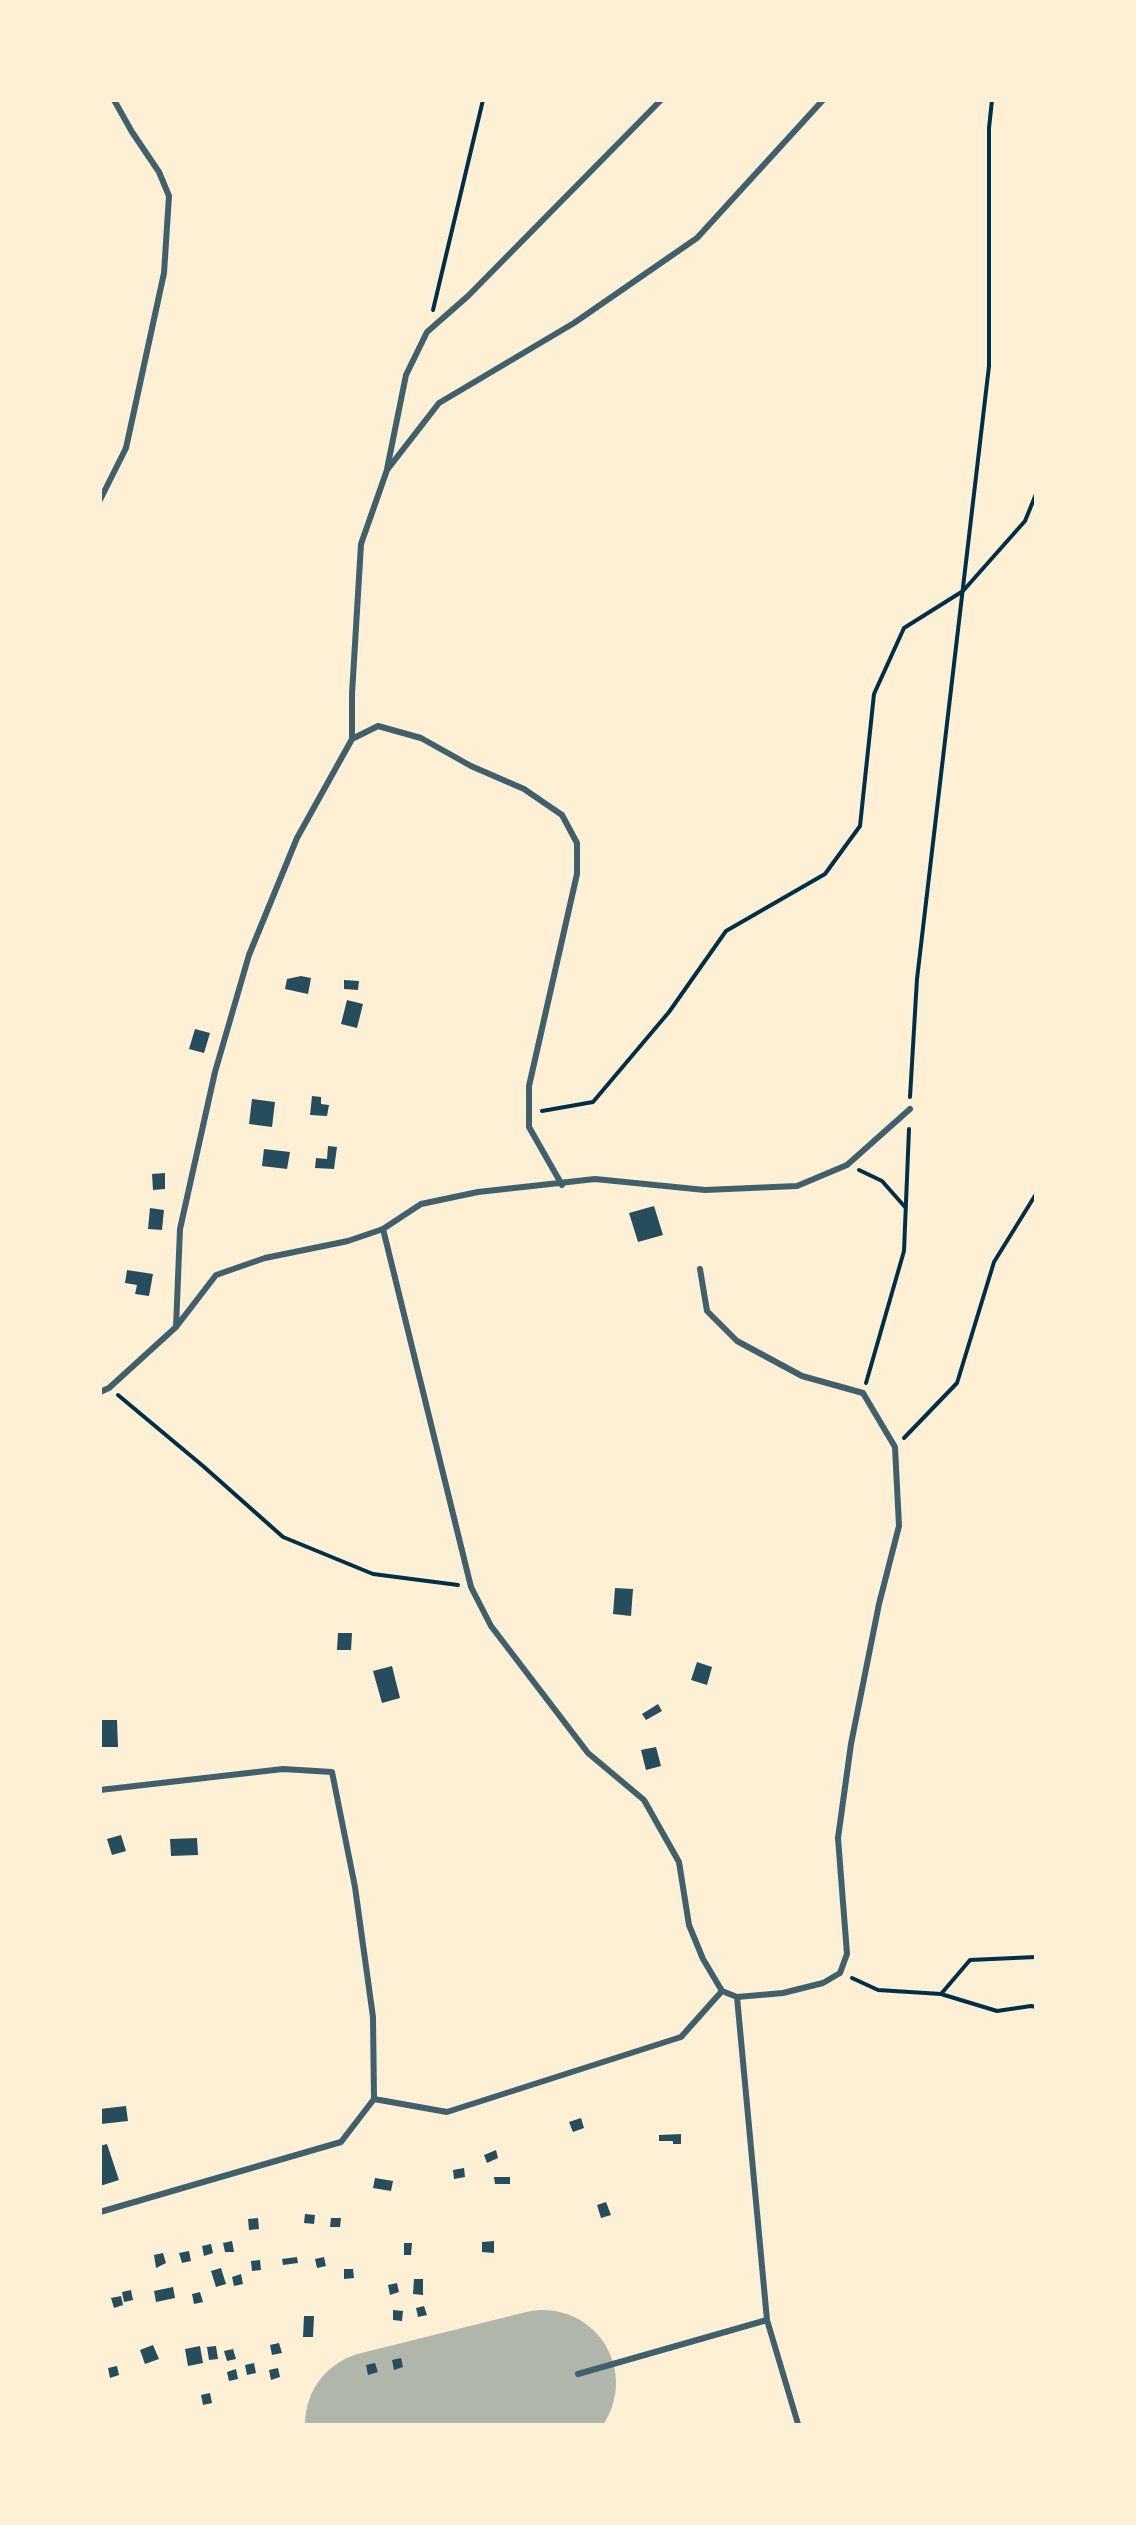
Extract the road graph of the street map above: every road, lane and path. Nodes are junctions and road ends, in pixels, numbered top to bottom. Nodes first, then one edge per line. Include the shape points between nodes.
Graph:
1 (114, 100) edge
2 (483, 100) edge
3 (661, 100) edge
4 (822, 100) edge
5 (992, 100) edge
6 (427, 332) junction
7 (387, 470) junction
8 (1035, 494) edge
9 (100, 500) edge
10 (963, 591) junction
11 (352, 739) junction
12 (910, 1109) junction
13 (530, 1127) junction
14 (848, 1165) junction
15 (562, 1185) junction
16 (1035, 1194) edge
17 (905, 1207) junction
18 (383, 1229) junction
19 (700, 1269) dead end
20 (176, 1326) junction
21 (109, 1388) junction
22 (100, 1392) edge
23 (863, 1393) junction
24 (895, 1447) junction
25 (471, 1587) junction
26 (100, 1790) edge
27 (1035, 1957) edge
28 (840, 1973) junction
29 (722, 1990) junction
30 (941, 1994) junction
31 (737, 1996) junction
32 (1035, 2007) edge
33 (375, 2099) junction
34 (100, 2212) edge
35 (767, 2320) junction
36 (578, 2374) dead end
37 (798, 2424) edge

1 - 9 street via 159,171 169,196 164,273 126,448
2 - 6 path
3 - 6 street via 468,296
4 - 7 street via 697,238 574,323 439,403
5 - 10 path via 989,366
6 - 7 street via 406,375
7 - 11 street via 362,544
8 - 10 path via 1025,521
10 - 12 path via 917,979
10 - 13 path via 904,628 874,694 860,826 825,874 726,931 669,1012 593,1102 539,1111
11 - 13 street via 378,726 421,738 524,789 562,815 577,843 577,874 529,1086
11 - 20 street via 297,838 249,955 215,1072 180,1229
12 - 14 street
12 - 17 path
13 - 15 street
14 - 15 street via 797,1186 705,1190 596,1179
14 - 17 path via 882,1181
15 - 18 street via 478,1192 421,1204
16 - 24 path via 994,1262 957,1383
17 - 23 path via 904,1251
18 - 20 street via 348,1241 265,1258 216,1275
18 - 25 street
19 - 23 street via 707,1311 737,1341 802,1376
20 - 21 street
21 - 22 street
21 - 25 path via 282,1537 372,1574
23 - 24 street
24 - 28 street via 899,1526 879,1604 838,1838 846,1924 846,1954
25 - 29 street via 491,1626 588,1753 644,1800 679,1862 689,1925
26 - 33 street via 283,1769 332,1772 355,1887 373,2017
27 - 30 path via 970,1960
28 - 30 path via 878,1990
28 - 31 street via 823,1983 783,1993
29 - 31 street
29 - 33 street via 681,2037 447,2112
30 - 32 path via 997,2011
31 - 35 street
33 - 34 street via 341,2142
35 - 36 street
35 - 37 street

